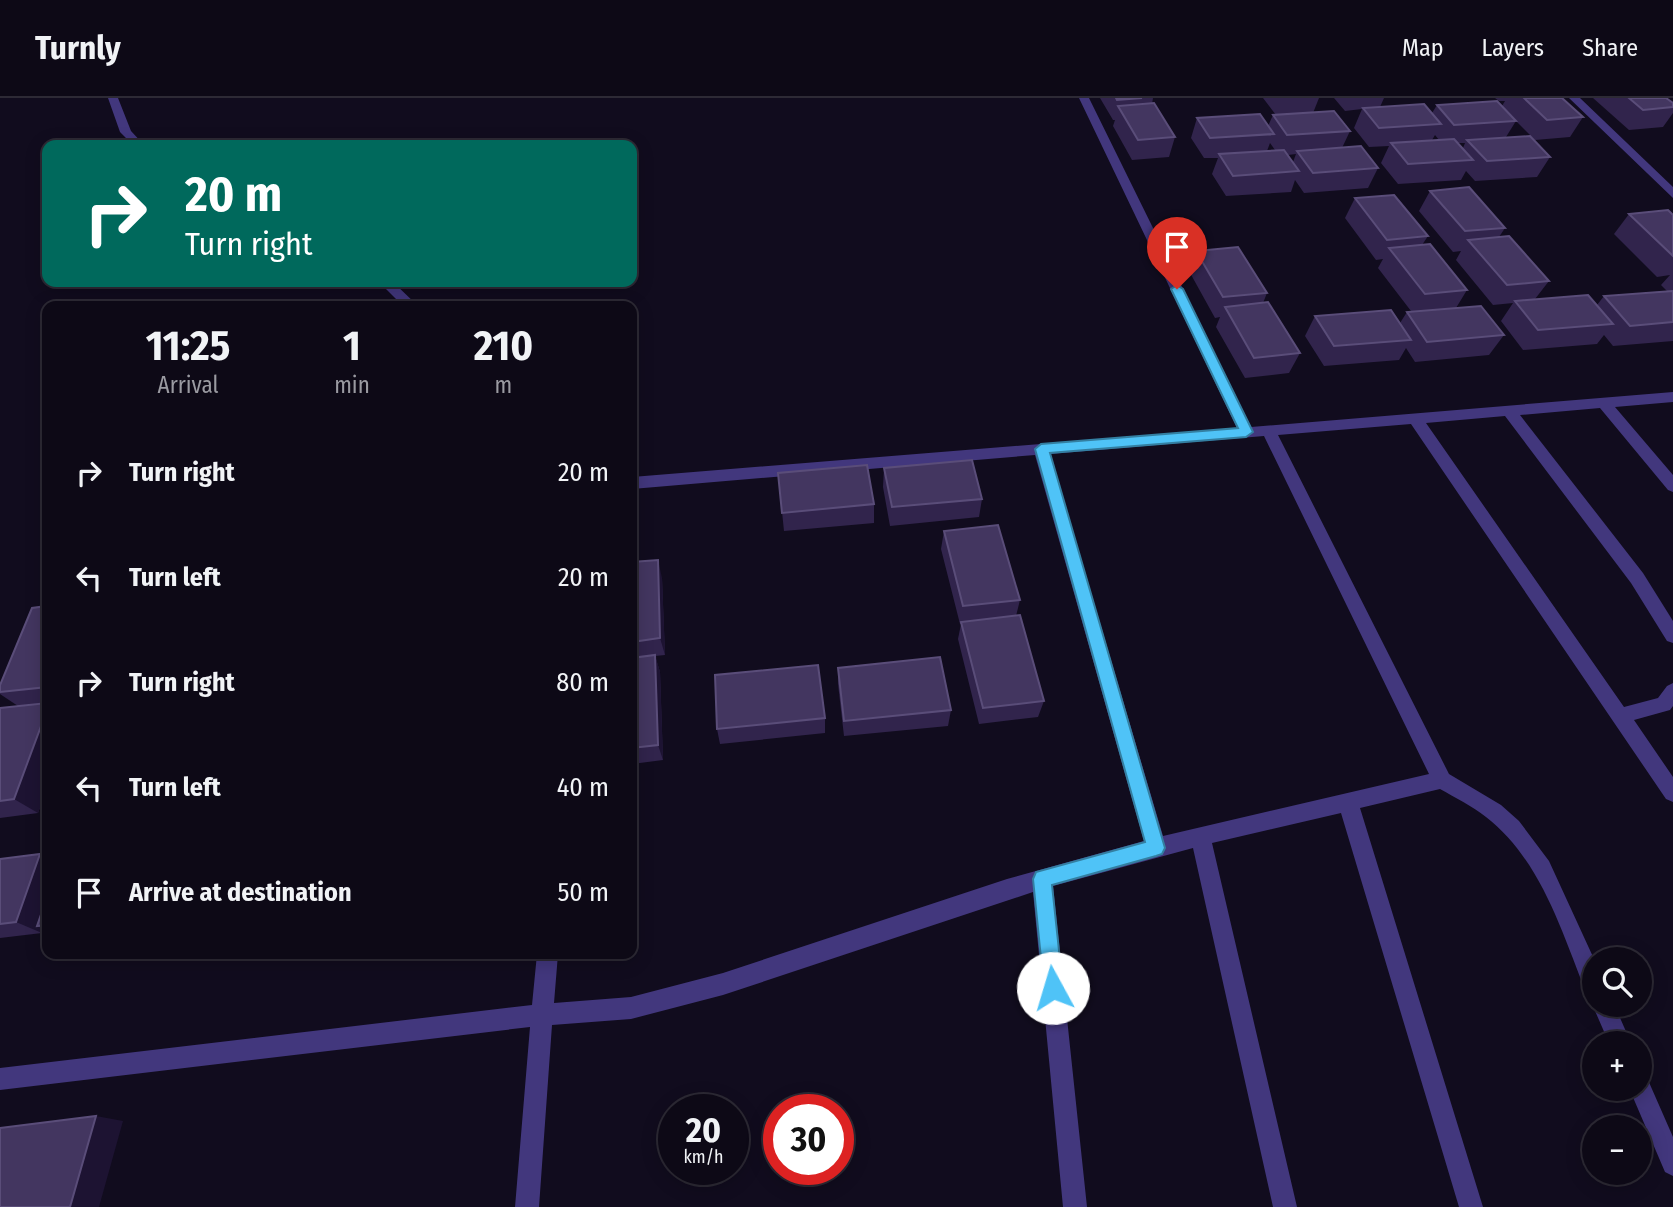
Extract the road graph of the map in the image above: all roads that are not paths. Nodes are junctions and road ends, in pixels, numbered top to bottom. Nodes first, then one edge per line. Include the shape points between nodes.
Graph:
1 (113, 98) edge
2 (1084, 98) edge
3 (1574, 98) edge
4 (134, 140) edge
5 (1673, 194) edge
6 (391, 287) edge
7 (406, 301) edge
8 (1673, 397) edge
9 (1604, 403) junction
10 (1508, 410) junction
11 (1415, 418) junction
12 (1268, 430) junction
13 (1246, 432) junction
14 (1041, 449) junction
15 (637, 483) edge
16 (1673, 486) edge
17 (1673, 636) edge
18 (1673, 691) edge
19 (1621, 716) junction
20 (1442, 780) junction
21 (1673, 793) edge
22 (1348, 802) junction
23 (1202, 837) junction
24 (1156, 848) junction
25 (1042, 879) junction
26 (1582, 956) edge
27 (547, 959) edge
28 (543, 1015) junction
29 (0, 1079) edge
30 (1646, 1101) edge
31 (1673, 1164) edge
32 (527, 1207) edge
33 (1075, 1207) edge
34 (1285, 1207) edge
35 (1471, 1207) edge

1 - 4 street via 126,132
2 - 13 street
3 - 5 street
6 - 7 street
8 - 9 street
9 - 10 street
9 - 16 street
10 - 11 street
10 - 17 street via 1637,578
11 - 12 street
11 - 19 street
12 - 13 street
12 - 20 street
13 - 14 street
14 - 15 street
14 - 24 street
18 - 19 street via 1664,704
19 - 21 street
20 - 22 street
20 - 26 street via 1494,811 1521,837 1552,887
22 - 23 street
22 - 35 street
23 - 24 street
23 - 34 street
24 - 25 street
25 - 28 street via 723,984 631,1008
25 - 33 street
27 - 28 street
28 - 29 street
28 - 32 street
30 - 31 street

